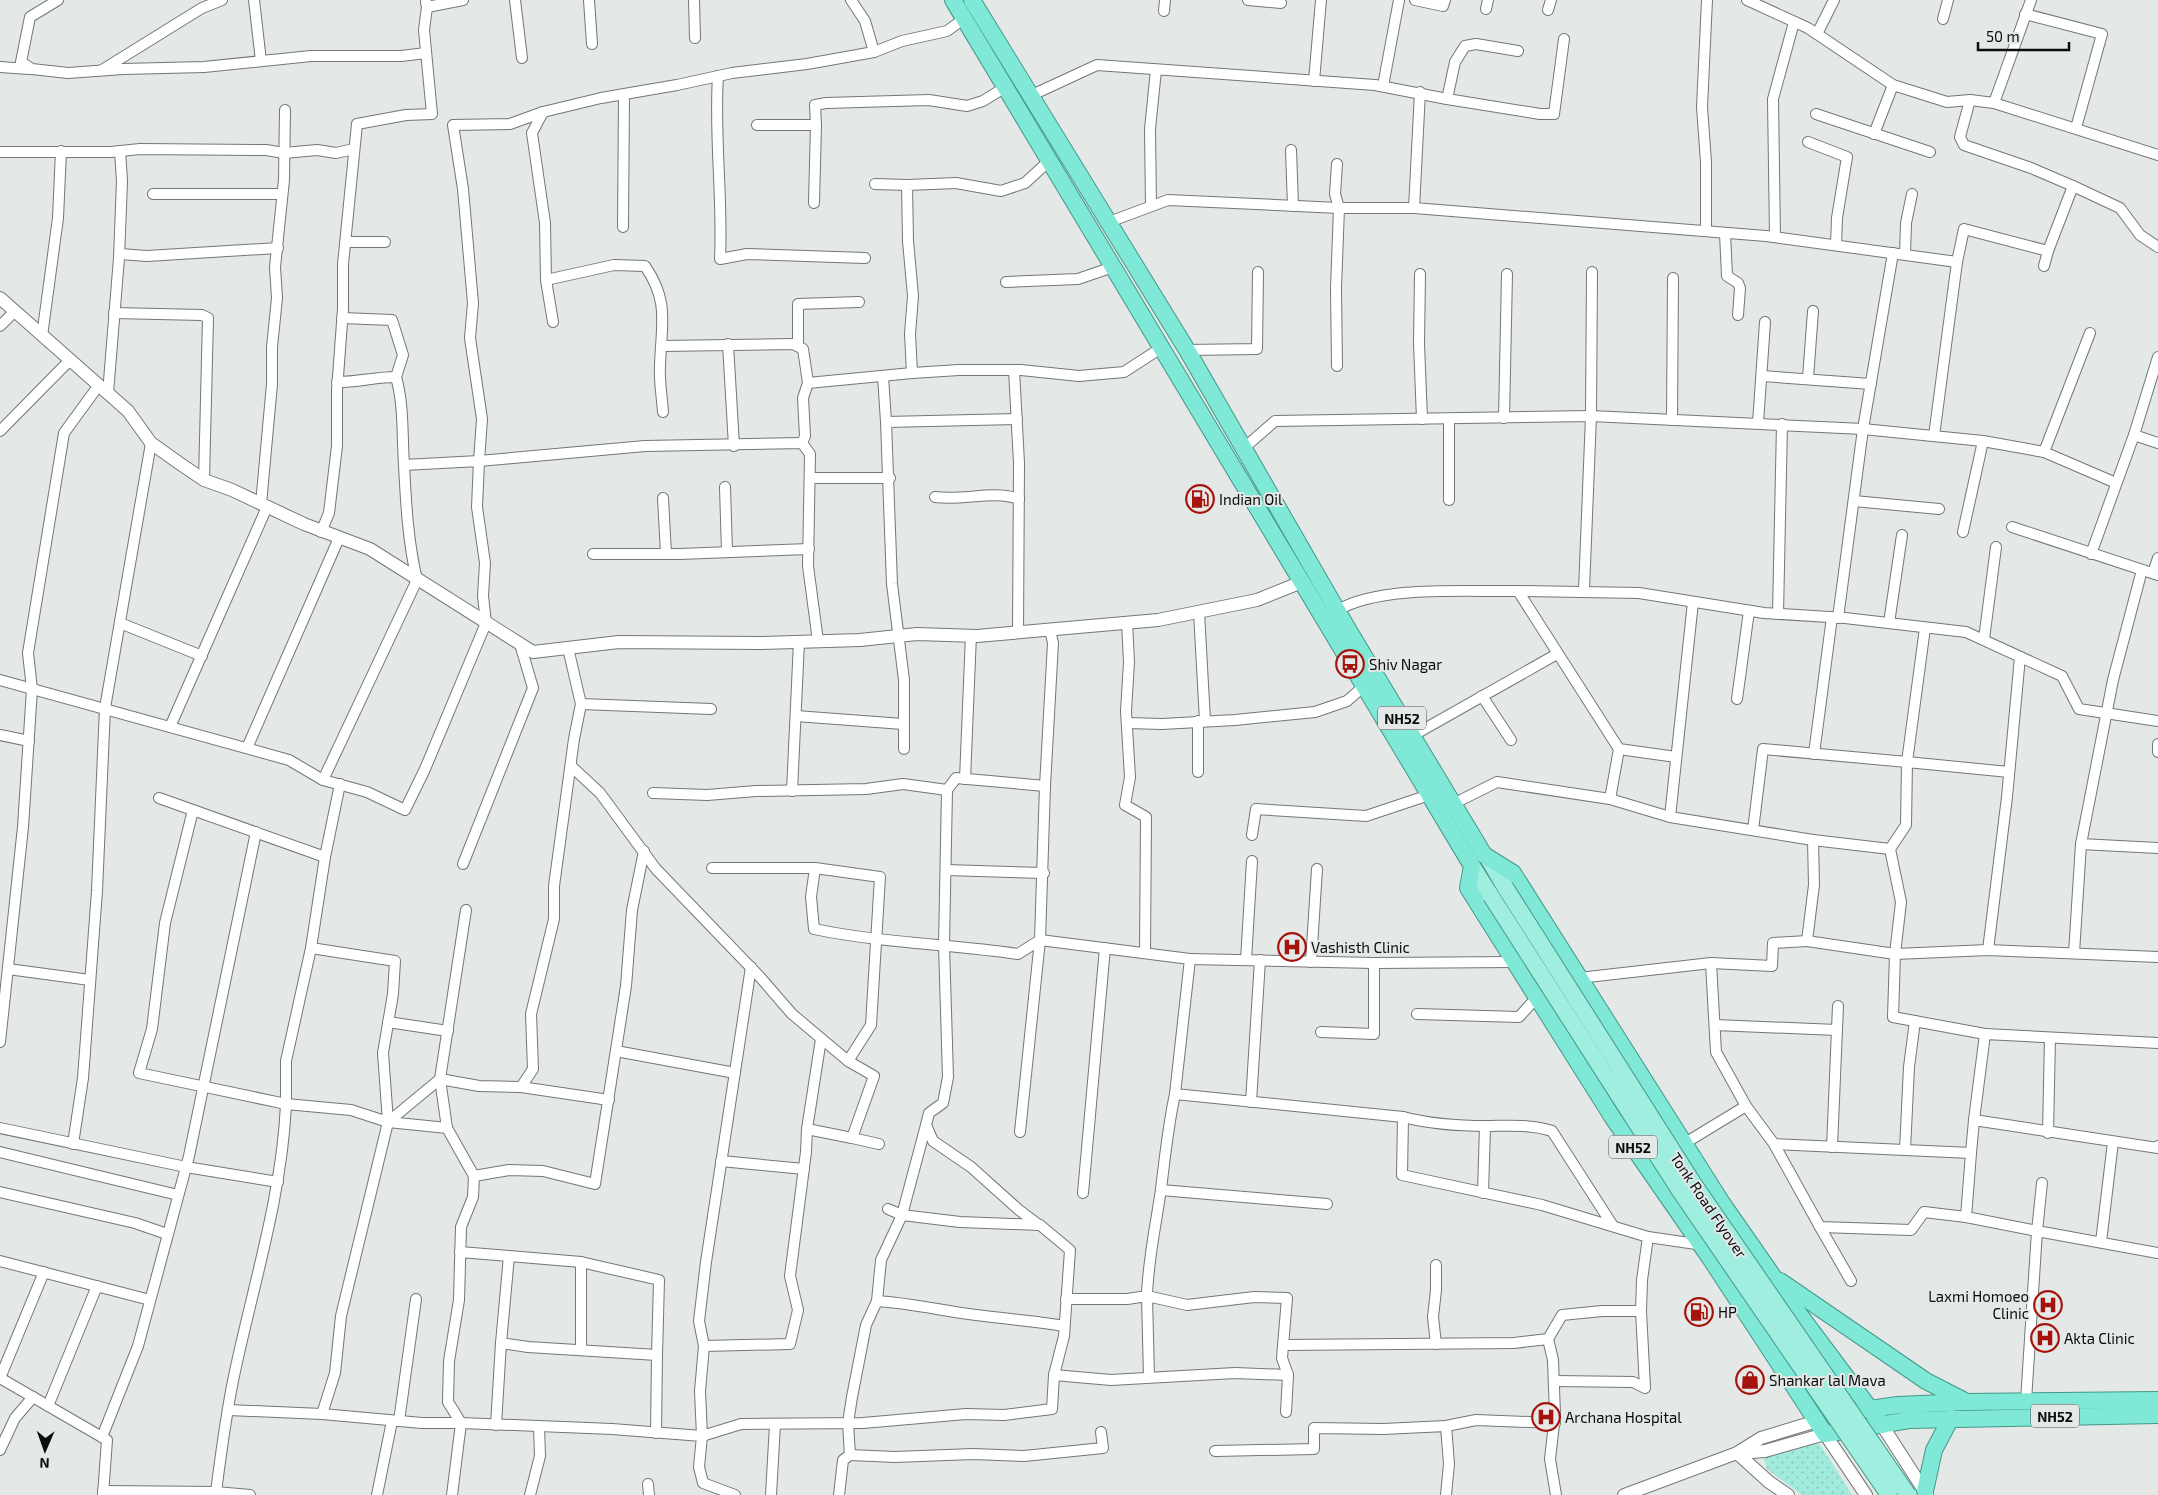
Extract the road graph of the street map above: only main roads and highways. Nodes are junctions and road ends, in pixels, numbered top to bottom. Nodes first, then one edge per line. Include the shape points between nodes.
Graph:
1 (953, 0) edge
2 (972, 0) edge
3 (1488, 858) junction
4 (1472, 866) junction
5 (1770, 1274) junction
6 (2158, 1400) edge
7 (1966, 1402) junction
8 (1870, 1408) junction
9 (2158, 1415) edge
10 (1952, 1418) junction
11 (1882, 1425) junction
12 (1821, 1428) junction
13 (1926, 1493) edge
14 (1889, 1495) edge
15 (1908, 1495) edge

1 - 4 highway, NH52
2 - 3 highway, NH52 via 1188,350 1412,736
3 - 5 highway, NH52 via 1513,873 1681,1140
3 - 15 main road, Tonk Road Flyover, bridge via 1693,1182
4 - 12 highway, NH52 via 1468,888 1613,1118 1702,1246
4 - 14 main road, Tonk Road Flyover, bridge via 1680,1192
5 - 7 highway via 1926,1381
5 - 8 highway, NH52
6 - 7 highway, NH52
7 - 8 highway, NH52
8 - 11 highway, NH52
8 - 12 highway, NH52
9 - 10 highway, NH52
10 - 11 highway, NH52
10 - 13 highway via 1934,1450
11 - 12 highway, NH52

